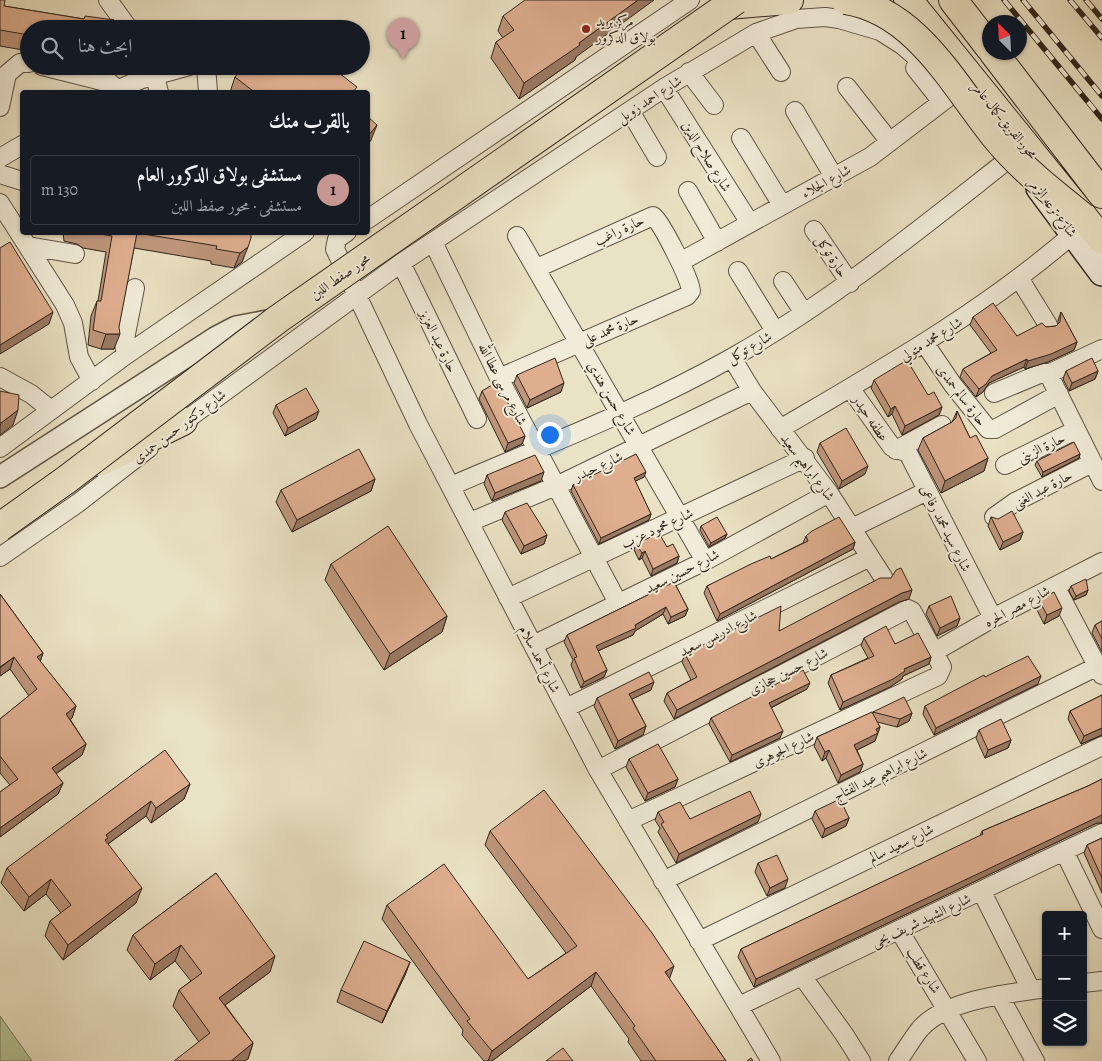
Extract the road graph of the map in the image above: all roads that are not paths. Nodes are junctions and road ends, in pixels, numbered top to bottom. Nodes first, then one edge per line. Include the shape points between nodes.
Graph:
1 (108, 0) edge
2 (690, 0) edge
3 (789, 0) edge
4 (845, 0) edge
5 (893, 0) edge
6 (908, 0) edge
7 (953, 0) edge
8 (732, 3) edge
9 (122, 20) edge
10 (756, 33) junction
11 (982, 38) edge
12 (999, 60) edge
13 (20, 63) edge
14 (916, 68) dead end
15 (689, 72) junction
16 (781, 72) dead end
17 (78, 75) edge
18 (144, 75) edge
19 (154, 75) edge
20 (207, 75) edge
21 (848, 87) dead end
22 (664, 88) junction
23 (116, 90) edge
24 (119, 90) edge
25 (158, 90) edge
26 (208, 90) edge
27 (953, 93) junction
28 (714, 105) dead end
29 (0, 107) edge
30 (630, 111) junction
31 (795, 111) dead end
32 (741, 138) dead end
33 (890, 142) junction
34 (20, 146) edge
35 (1014, 155) junction
36 (657, 157) dead end
37 (0, 158) edge
38 (0, 174) edge
39 (834, 177) junction
40 (20, 180) edge
41 (688, 191) dead end
42 (1102, 194) edge
43 (0, 203) edge
44 (782, 205) junction
45 (370, 218) edge
46 (750, 224) junction
47 (1078, 226) junction
48 (814, 230) dead end
49 (20, 234) edge
50 (21, 235) edge
51 (297, 235) edge
52 (517, 236) dead end
53 (341, 238) edge
54 (1102, 240) edge
55 (433, 242) junction
56 (717, 242) junction
57 (28, 246) junction
58 (75, 254) dead end
59 (680, 262) junction
60 (401, 263) junction
61 (536, 268) junction
62 (738, 272) dead end
63 (1102, 273) edge
64 (1019, 278) junction
65 (784, 281) dead end
66 (850, 283) junction
67 (135, 288) dead end
68 (357, 294) junction
69 (804, 313) junction
70 (278, 319) junction
71 (1048, 325) edge
72 (775, 331) junction
73 (580, 342) junction
74 (925, 344) junction
75 (1102, 349) edge
76 (126, 355) junction
77 (732, 358) junction
78 (1048, 373) junction
79 (0, 377) edge
80 (499, 378) junction
81 (92, 381) junction
82 (850, 388) junction
83 (752, 391) junction
84 (994, 393) dead end
85 (1059, 394) junction
86 (51, 410) junction
87 (620, 413) junction
88 (477, 418) dead end
89 (183, 422) junction
90 (942, 425) edge
91 (780, 429) junction
92 (1076, 430) junction
93 (640, 446) junction
94 (0, 448) edge
95 (894, 449) junction
96 (536, 450) junction
97 (805, 458) junction
98 (1092, 463) junction
99 (1005, 466) dead end
100 (0, 477) edge
101 (1102, 482) edge
102 (451, 486) junction
103 (556, 486) junction
104 (927, 491) junction
105 (829, 493) junction
106 (0, 511) edge
107 (680, 517) junction
108 (994, 517) edge
109 (470, 522) junction
110 (0, 527) edge
111 (852, 528) junction
112 (594, 557) junction
113 (870, 557) junction
114 (0, 558) edge
115 (705, 561) junction
116 (1102, 562) edge
117 (883, 577) edge
118 (1055, 586) junction
119 (508, 598) junction
120 (618, 603) junction
121 (993, 618) junction
122 (533, 645) junction
123 (934, 652) junction
124 (1100, 671) edge
125 (938, 676) joint
126 (566, 708) junction
127 (1102, 746) edge
128 (598, 770) junction
129 (628, 822) junction
130 (1102, 833) edge
131 (1064, 851) junction
132 (663, 882) junction
133 (982, 892) junction
134 (1102, 929) edge
135 (899, 930) junction
136 (699, 941) junction
137 (802, 976) junction
138 (1102, 981) edge
139 (1087, 983) edge
140 (1038, 989) edge
141 (999, 995) junction
142 (739, 1006) junction
143 (948, 1010) junction
144 (771, 1061) edge
145 (861, 1061) edge
146 (898, 1061) edge
147 (977, 1061) edge
148 (1034, 1061) edge

1 - 9 street
2 - 45 street
3 - 8 main road
4 - 47 main road, bridge via 875,8 908,28 1010,153
5 - 27 main road, شارع ترعه الزمر
6 - 47 main road, محور الفريق كمال عامر, bridge
7 - 11 main road
8 - 70 main road, محور صفط اللبن, bridge
10 - 15 street, شارع احمد زويل
10 - 16 street
10 - 27 street, شارع احمد زويل via 783,21 808,17 839,19 862,26 902,45
12 - 42 main road
13 - 29 street via 7,74
14 - 27 street
15 - 22 street, شارع احمد زويل
15 - 28 street
17 - 23 street via 110,83
18 - 24 street
19 - 25 street
20 - 26 street
21 - 33 street
22 - 30 street, شارع احمد زويل
22 - 46 street, شارع صلاح الدين
27 - 33 street, شارع الجلاء
27 - 35 main road, شارع ترعه الزمر
30 - 36 street
30 - 55 street, شارع احمد زويل
31 - 39 street
32 - 44 street
33 - 39 street, شارع الجلاء
34 - 37 street
35 - 47 main road, شارع ترعه الزمر
35 - 66 street, شارع توكل
38 - 40 street
39 - 44 street, شارع الجلاء
41 - 56 street
43 - 49 street
44 - 46 street, شارع الجلاء
46 - 56 street, شارع الجلاء
47 - 54 main road, محور الفريق كمال عامر
47 - 63 main road, شارع ترعه الزمر
47 - 64 street, شارع محمد متولي
48 - 66 street, حارة توكل
50 - 57 street
51 - 76 street
52 - 61 street, شارع حسن هندي
53 - 68 street, شارع أحمد سلام via 335,248
55 - 60 street, شارع احمد زويل
55 - 80 street, شارع مرسى عطا الله
56 - 59 street, شارع الجلاء
57 - 58 street
57 - 81 street via 65,305 73,323 79,357
59 - 61 street, حارة راغب via 653,216
59 - 73 street, حارة محمد على via 691,288 690,294
60 - 68 street, شارع احمد زويل
60 - 88 street, حارة عبد العزيز
61 - 73 street, شارع حسن هندي
62 - 72 street
64 - 71 street
64 - 74 street, شارع محمد متولي
65 - 69 street
66 - 69 street, شارع توكل
67 - 76 street via 124,344
68 - 89 street, شارع دكتور حسن حمدى
68 - 102 street, شارع أحمد سلام
69 - 72 street, شارع توكل
70 - 100 street via 245,325 215,338
70 - 110 main road, محور صفط اللبن, bridge
72 - 77 street, شارع توكل
73 - 80 street, حارة محمد على
73 - 87 street, شارع حسن هندي
74 - 82 street, شارع محمد متولي
74 - 85 street, حارة سالم حمدى via 988,429 995,429
75 - 78 street
76 - 81 street
77 - 83 street, شارع ابراهيم سعيد
77 - 87 street, شارع توكل
78 - 84 street
78 - 85 street
79 - 86 street via 31,394
80 - 96 street, شارع مرسى عطا الله
81 - 86 street
82 - 91 street, شارع محمد متولي
82 - 95 street, عطفه حيدر
83 - 91 street, شارع ابراهيم سعيد
83 - 93 street, شارع حيدر
85 - 92 street
86 - 94 street
87 - 93 street, شارع حسن هندي
87 - 96 street, شارع توكل
89 - 106 main road
89 - 114 street, شارع دكتور حسن حمدى
90 - 95 street
91 - 97 street, شارع ابراهيم سعيد
92 - 98 street
92 - 99 street, حارة الزينى
93 - 103 street, شارع حيدر
93 - 107 street, شارع حسن هندي
95 - 104 street, شارع سيد محمد رفاعى via 908,453
96 - 102 street, شارع توكل
96 - 103 street, شارع مرسى عطا الله
97 - 105 street, شارع ابراهيم سعيد
97 - 107 street, شارع محمود عزب
98 - 101 street
98 - 108 street, حارة عبد الغنى via 1015,502
102 - 109 street, شارع أحمد سلام
103 - 109 street, شارع حيدر
103 - 112 street, شارع مرسى عطا الله
104 - 111 street
104 - 121 street, شارع سيد محمد رفاعى
105 - 111 street, شارع ابراهيم سعيد
105 - 115 street, شارع حسين سعيد
107 - 112 street, شارع محمود عزب
107 - 115 street, شارع حسن هندي
109 - 119 street, شارع أحمد سلام
111 - 113 street, شارع ابراهيم سعيد
112 - 119 street, شارع محمود عزب
112 - 120 street, شارع مرسى عطا الله
113 - 117 street, شارع ابراهيم سعيد
113 - 126 street, شارع ادريس سعيد
115 - 120 street, شارع حسين سعيد
116 - 118 street, شارع مصر الحره
118 - 121 street, شارع مصر الحره
118 - 124 street
119 - 122 street, شارع أحمد سلام
120 - 122 street, شارع حسين سعيد
121 - 123 street, شارع مصر الحره
122 - 126 street, شارع أحمد سلام
123 - 125 street, شارع حسين حجازى via 942,667
123 - 128 street, شارع حسين حجازى via 908,609
124 - 132 street, شارع ابراهيم عبد الفتاح
125 - 129 street, شارع الجوهرى
126 - 128 street, شارع أحمد سلام
127 - 136 street, شارع سعيد سالم
128 - 129 street, شارع أحمد سلام
129 - 132 street, شارع أحمد سلام
130 - 131 street, شارع الشهيد شريف يحى
131 - 133 street, شارع الشهيد شريف يحى
131 - 134 street
132 - 136 street, شارع أحمد سلام
133 - 135 street, شارع الشهيد شريف يحى
133 - 140 street
135 - 137 street, شارع الشهيد شريف يحى
135 - 143 street, شارع قطب
136 - 142 street, شارع أحمد سلام
137 - 142 street, شارع الشهيد شريف يحى
137 - 145 street
138 - 139 street
140 - 141 street
141 - 143 street
141 - 148 street
142 - 144 street, شارع أحمد سلام
143 - 146 street via 920,1030
143 - 147 street, شارع قطب

